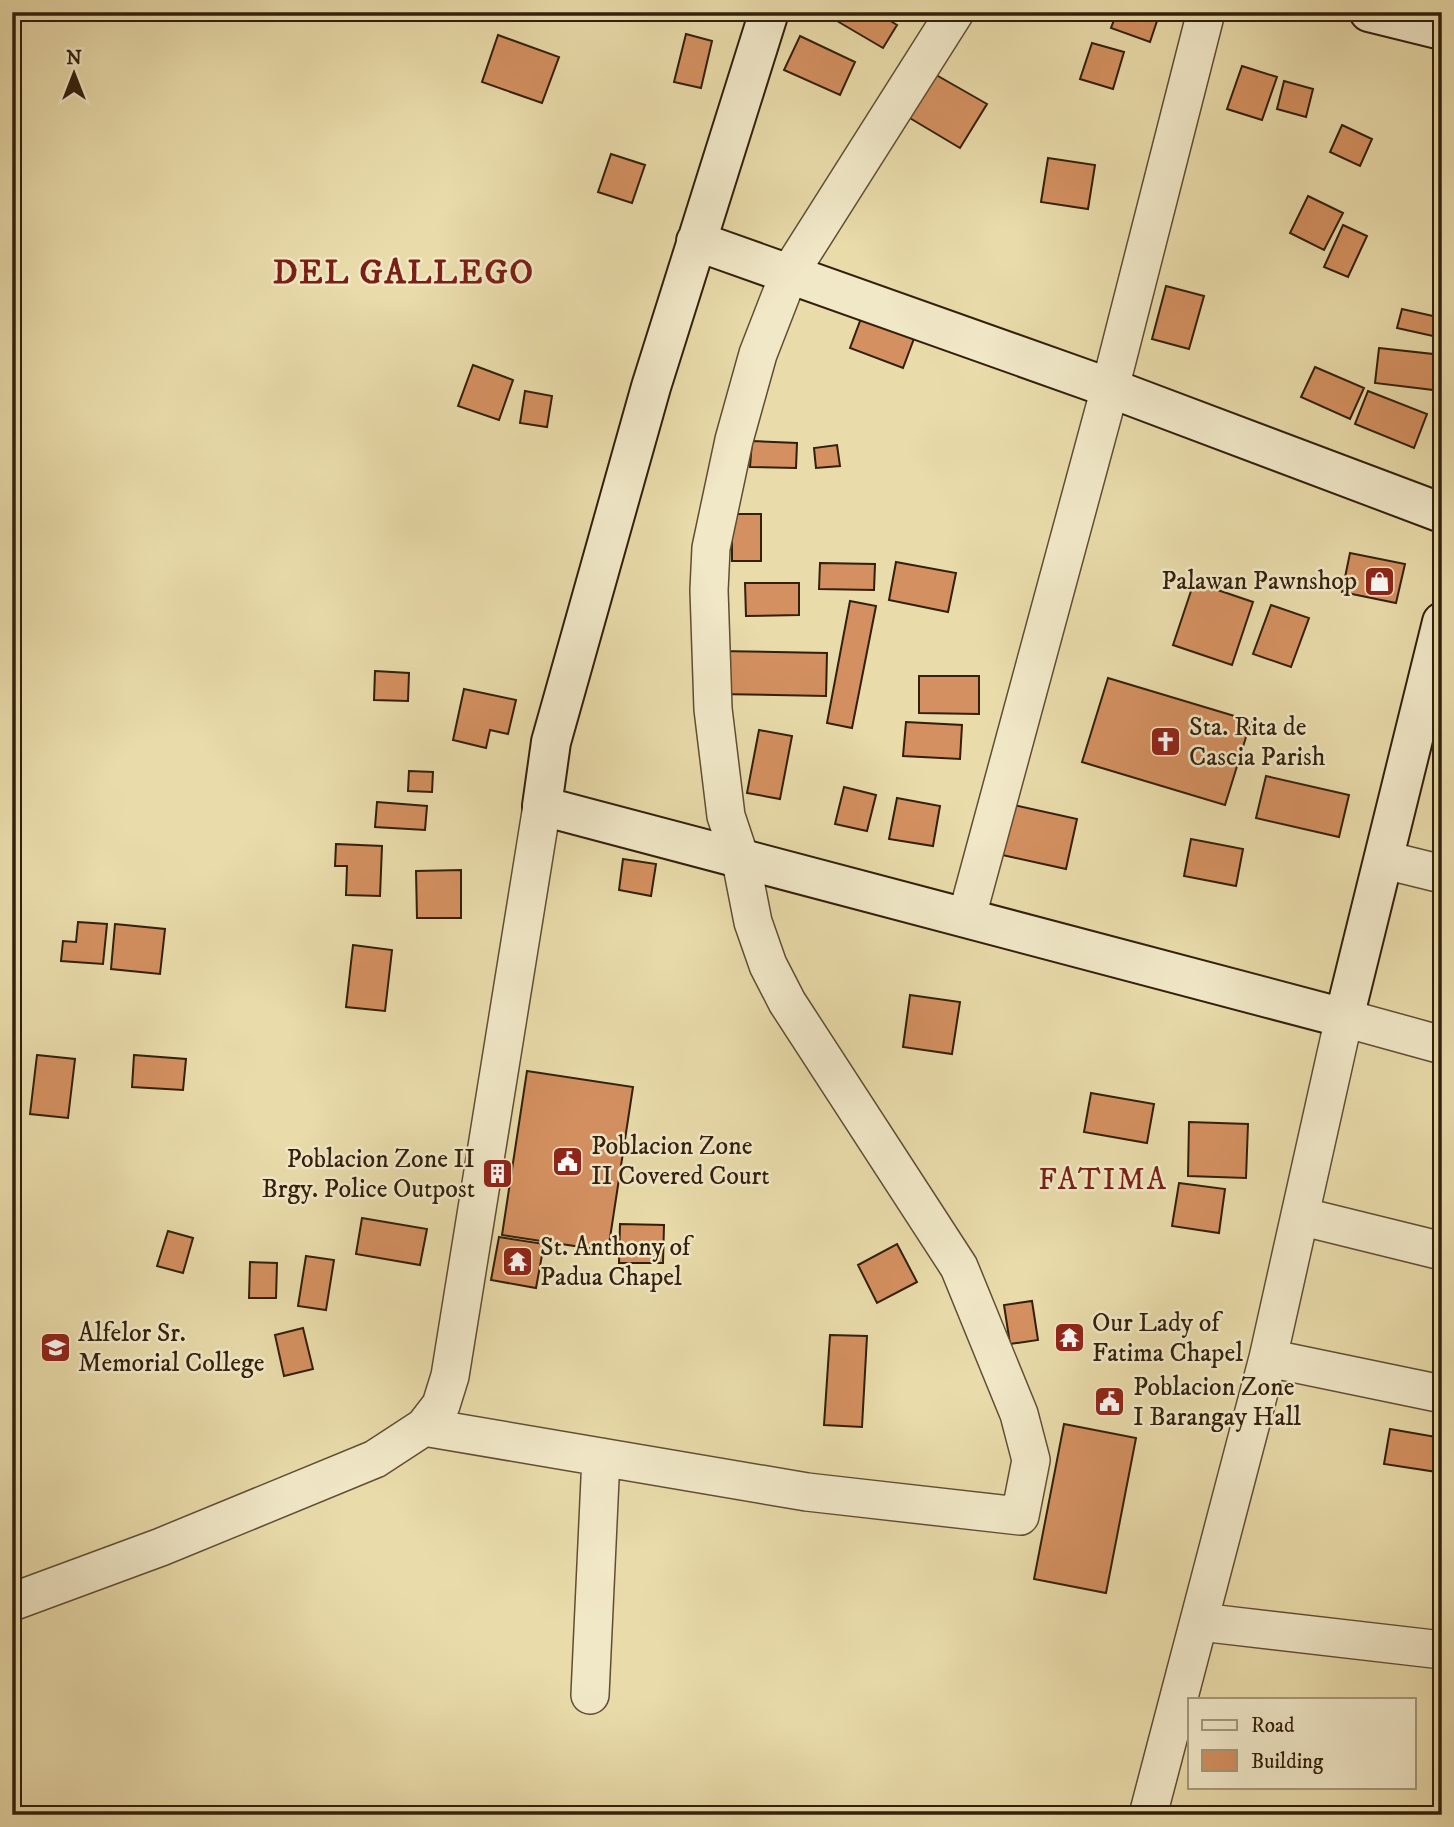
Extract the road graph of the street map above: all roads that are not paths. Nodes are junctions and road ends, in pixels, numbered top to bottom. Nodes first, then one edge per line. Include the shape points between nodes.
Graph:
1 (769, 12) edge
2 (955, 12) edge
3 (1206, 12) edge
4 (1390, 15) edge
5 (1442, 30) edge
6 (696, 241) junction
7 (789, 274) junction
8 (1110, 388) junction
9 (1442, 513) edge
10 (1442, 622) edge
11 (542, 806) junction
12 (1385, 860) junction
13 (741, 861) junction
14 (1442, 874) edge
15 (967, 916) junction
16 (1344, 1018) junction
17 (1442, 1045) edge
18 (1300, 1216) junction
19 (1442, 1251) edge
20 (1268, 1358) junction
21 (1442, 1394) edge
22 (424, 1427) junction
23 (601, 1457) junction
24 (12, 1602) edge
25 (1200, 1622) junction
26 (1442, 1650) edge
27 (590, 1695) dead end
28 (1148, 1815) edge

1 - 6 street
2 - 7 street
3 - 8 street
4 - 5 street
6 - 7 street
6 - 11 street via 567,683 551,742
7 - 8 street
7 - 13 street via 758,354 711,548 716,749 726,816
8 - 9 street
8 - 15 street
10 - 12 street
11 - 13 street
11 - 22 street via 450,1376 441,1405
12 - 14 street
12 - 16 street
13 - 15 street
13 - 23 street via 753,922 774,978 959,1267 1022,1425 1031,1460 1020,1516 807,1492
15 - 16 street
16 - 17 street
16 - 18 street
18 - 19 street
18 - 20 street
20 - 21 street
20 - 25 street
22 - 23 street
22 - 24 street via 375,1459 322,1483
23 - 27 street
25 - 26 street
25 - 28 street

